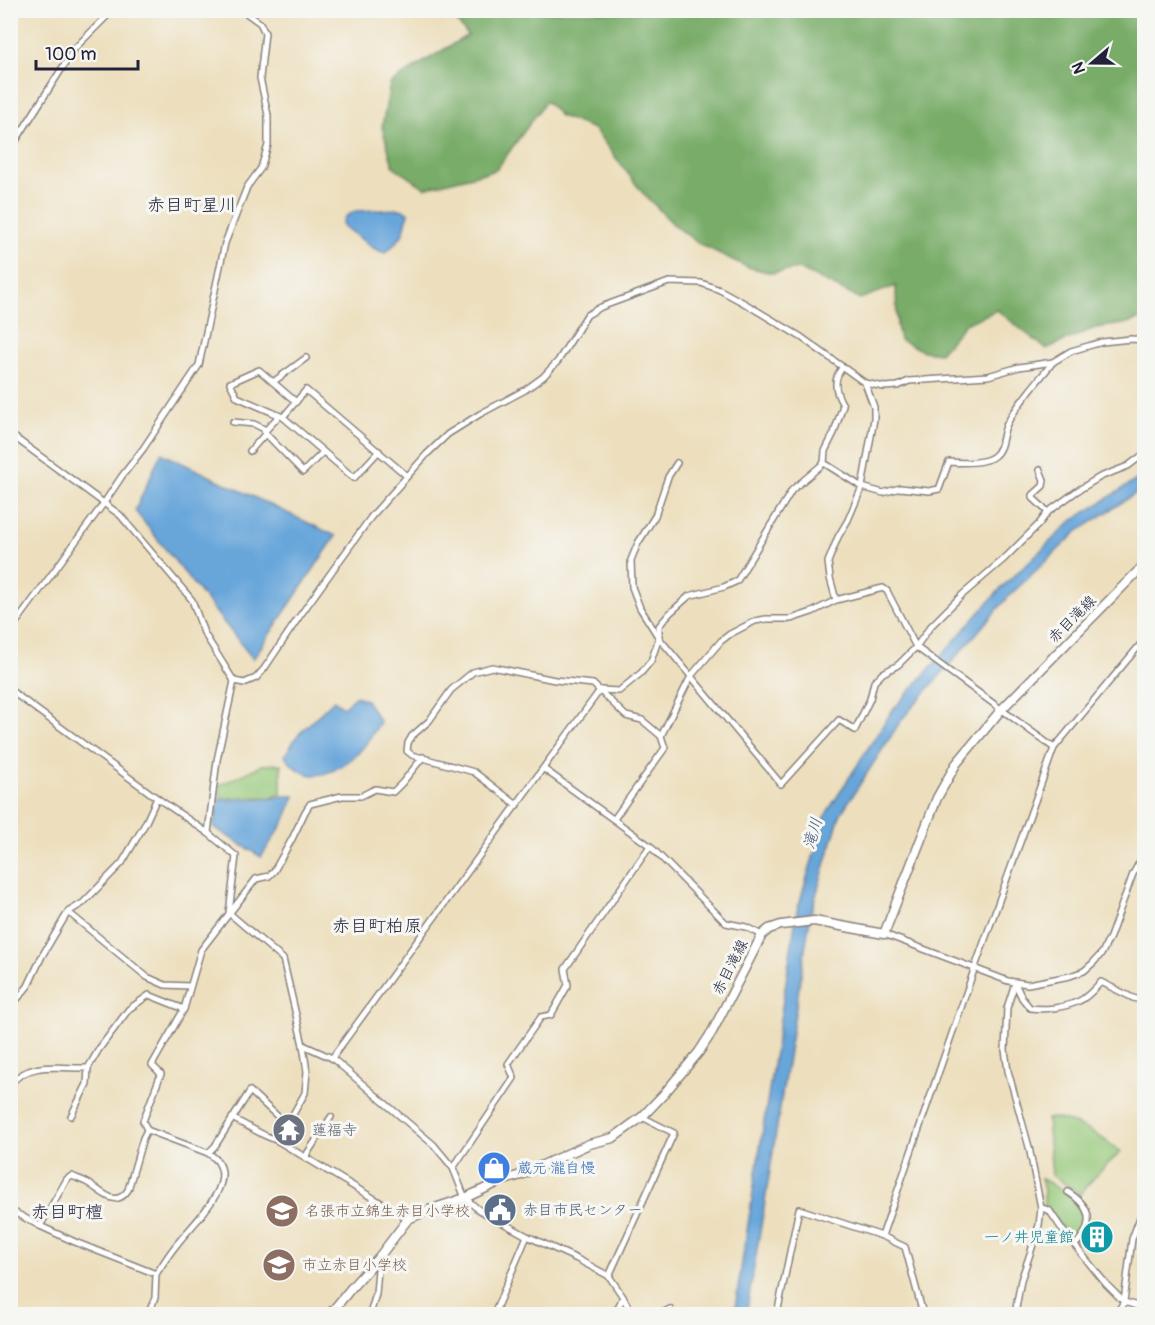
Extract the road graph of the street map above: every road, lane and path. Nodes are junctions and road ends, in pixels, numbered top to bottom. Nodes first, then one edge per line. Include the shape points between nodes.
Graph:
1 (113, 10) edge
2 (242, 10) edge
3 (10, 150) edge
4 (1144, 340) edge
5 (306, 358) dead end
6 (1053, 362) junction
7 (843, 368) junction
8 (273, 382) junction
9 (865, 383) junction
10 (296, 402) junction
11 (281, 417) junction
12 (233, 422) dead end
13 (266, 432) junction
14 (10, 434) edge
15 (250, 451) dead end
16 (379, 451) junction
17 (323, 452) junction
18 (1144, 454) edge
19 (677, 463) dead end
20 (824, 464) junction
21 (1040, 470) dead end
22 (407, 476) junction
23 (862, 487) junction
24 (105, 503) junction
25 (1048, 512) junction
26 (1144, 565) edge
27 (836, 600) junction
28 (10, 631) edge
29 (659, 638) junction
30 (1144, 640) edge
31 (916, 647) junction
32 (691, 675) junction
33 (234, 681) junction
34 (10, 690) edge
35 (600, 690) junction
36 (1001, 710) junction
37 (661, 736) junction
38 (1054, 748) junction
39 (423, 757) junction
40 (544, 769) junction
41 (158, 798) junction
42 (517, 805) junction
43 (614, 819) junction
44 (208, 833) junction
45 (650, 846) junction
46 (1144, 854) edge
47 (68, 912) junction
48 (229, 914) junction
49 (884, 934) junction
50 (762, 935) junction
51 (974, 970) junction
52 (1015, 983) junction
53 (190, 986) junction
54 (1144, 1002) edge
55 (10, 1008) edge
56 (184, 1009) junction
57 (303, 1045) junction
58 (332, 1058) junction
59 (88, 1068) junction
60 (10, 1085) edge
61 (71, 1116) dead end
62 (330, 1117) dead end
63 (642, 1117) junction
64 (231, 1118) junction
65 (286, 1125) junction
66 (147, 1130) junction
67 (278, 1141) junction
68 (208, 1154) junction
69 (305, 1157) junction
70 (453, 1168) junction
71 (1068, 1192) dead end
72 (465, 1198) junction
73 (1144, 1207) edge
74 (1041, 1208) junction
75 (10, 1210) edge
76 (408, 1219) junction
77 (40, 1226) junction
78 (527, 1236) junction
79 (882, 1236) junction
80 (1075, 1245) junction
81 (379, 1257) junction
82 (156, 1274) junction
83 (609, 1276) junction
84 (623, 1297) junction
85 (1124, 1302) junction
86 (1144, 1308) edge
87 (670, 1309) dead end
88 (148, 1314) edge
89 (330, 1314) edge
90 (370, 1314) edge
91 (494, 1314) edge
92 (615, 1314) edge
93 (632, 1314) edge
94 (660, 1314) edge
95 (777, 1314) edge
96 (923, 1314) edge
97 (1015, 1314) edge
98 (1116, 1314) edge

1 - 3 street via 75,48
2 - 24 street via 260,23 265,33 260,78 268,115 268,145 225,243 199,365
4 - 6 street via 1102,342 1071,351
5 - 8 street
6 - 9 street via 988,376 909,381 884,387
6 - 23 street via 1013,414 998,453 992,458 949,462 939,489 900,488 883,493
7 - 9 street
7 - 20 street via 837,374 836,394 843,405 825,451
7 - 22 street via 801,337 720,290 701,283 669,282 587,315 543,377 448,434
8 - 10 street
8 - 11 street via 259,370 230,383 237,397
9 - 23 street via 874,419
10 - 11 street
10 - 16 street via 306,390
11 - 13 street
11 - 17 street
12 - 13 street via 254,424
13 - 15 street
13 - 17 street via 303,472
14 - 24 street
16 - 17 street via 354,478
16 - 22 street
18 - 25 street
19 - 29 street via 668,477 656,516 631,560 633,587 640,608
20 - 23 street
20 - 29 street via 792,490 737,581 689,596 659,626
21 - 25 street via 1043,486 1033,498
22 - 33 street via 371,517 264,669 244,683
23 - 27 street via 828,562
24 - 28 street
24 - 33 street via 120,515 192,600 204,633
25 - 31 street via 930,627
26 - 36 main road, 赤目滝線
27 - 31 street via 883,588
27 - 32 street via 791,619 756,621 730,634
29 - 32 street
29 - 35 street via 651,661 641,673 619,691
30 - 38 street
31 - 32 street via 874,682 855,730 839,720 781,784
31 - 36 street
32 - 37 street
33 - 44 street via 217,760
34 - 41 street
35 - 37 street via 626,716 642,720
35 - 39 street via 593,684 492,667 473,672 412,736 407,751
35 - 40 street
36 - 38 street
36 - 49 main road, 赤目滝線 via 956,764 937,798
37 - 43 street via 665,748
38 - 51 street
39 - 42 street via 474,772
39 - 48 street via 393,792 375,789 361,796 310,804 274,871 256,879
40 - 42 street
40 - 43 street
41 - 44 street
41 - 47 street via 122,863 83,903
42 - 58 street
43 - 45 street
44 - 48 street via 236,856
45 - 50 street via 726,923
45 - 70 street via 565,969 568,986 551,1015 542,1017 508,1064 514,1078
46 - 52 street via 1110,937 1092,963 1070,976
47 - 53 street via 147,977 165,985
47 - 55 street via 28,987
48 - 53 street via 201,950
48 - 57 street via 283,959
49 - 50 main road, 赤目滝線 via 814,921 781,925
49 - 51 street
50 - 63 main road, 赤目滝線 via 699,1052
51 - 52 street
51 - 79 street
52 - 54 street via 1030,1008 1081,1001 1101,982
52 - 74 street via 1007,1008 1005,1050
53 - 56 street
56 - 59 street via 149,995 129,1009
56 - 66 street via 152,1065 160,1074 143,1121
57 - 58 street
57 - 65 street via 305,1093
58 - 70 street via 434,1145
59 - 60 street via 41,1067 15,1078
59 - 61 street via 87,1084
62 - 69 street
63 - 72 main road, 赤目滝線 via 613,1138 590,1144
63 - 83 street via 674,1133
64 - 65 street via 250,1091
64 - 67 street
64 - 68 street
65 - 67 street
66 - 68 street
66 - 77 street via 124,1196 111,1198 72,1176
67 - 69 street
68 - 82 street via 219,1161 222,1171 215,1197
69 - 76 street
70 - 72 street
71 - 80 street via 1078,1198 1089,1222
72 - 76 main road, 赤目滝線
72 - 78 street
73 - 85 street via 1132,1239
74 - 80 street via 1049,1210
74 - 97 street
75 - 77 street
76 - 81 main road
77 - 82 street
78 - 83 street
78 - 91 street
79 - 95 street via 800,1209
79 - 96 street via 905,1247
80 - 85 street
81 - 89 main road
81 - 90 street
82 - 88 street via 155,1298
83 - 84 street
84 - 92 street
84 - 93 street
85 - 86 street
85 - 98 street
87 - 94 street

